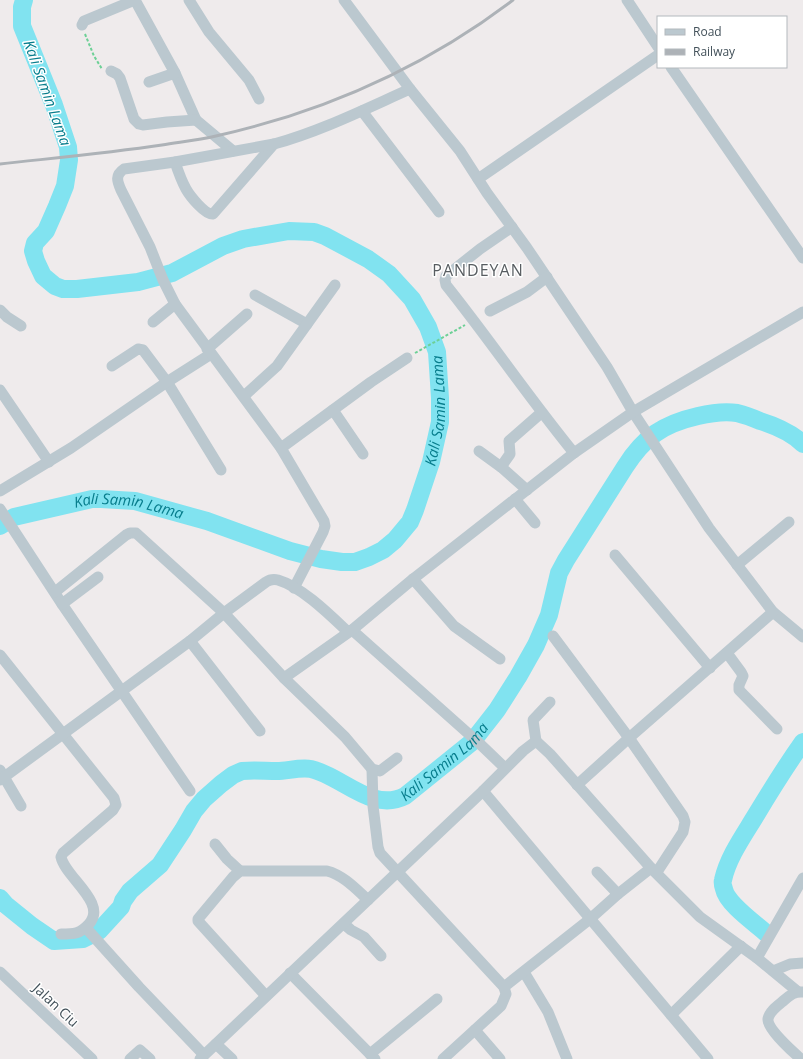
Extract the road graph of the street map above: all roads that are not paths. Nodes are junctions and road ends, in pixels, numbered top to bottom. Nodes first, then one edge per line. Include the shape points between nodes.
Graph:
1 (135, 0) edge
2 (189, 0) edge
3 (344, 0) edge
4 (627, 0) edge
5 (82, 25) road end
6 (657, 45) edge
7 (657, 56) edge
8 (672, 68) edge
9 (111, 71) dead end
10 (175, 73) junction
11 (149, 82) dead end
12 (410, 89) junction
13 (259, 99) dead end
14 (362, 111) junction
15 (196, 120) junction
16 (274, 144) junction
17 (233, 151) junction
18 (175, 162) junction
19 (478, 179) junction
20 (439, 212) dead end
21 (512, 228) junction
22 (803, 258) edge
23 (547, 277) junction
24 (335, 285) dead end
25 (255, 295) dead end
26 (175, 304) junction
27 (0, 310) edge
28 (490, 311) dead end
29 (803, 312) edge
30 (246, 314) dead end
31 (153, 322) dead end
32 (307, 324) junction
33 (21, 326) dead end
34 (209, 351) junction
35 (407, 358) road end
36 (112, 366) dead end
37 (168, 382) junction
38 (0, 390) edge
39 (244, 396) junction
40 (334, 410) junction
41 (633, 412) junction
42 (541, 413) junction
43 (280, 448) junction
44 (479, 451) dead end
45 (574, 453) junction
46 (363, 454) dead end
47 (49, 462) junction
48 (501, 467) junction
49 (221, 470) dead end
50 (1, 488) edge
51 (527, 490) junction
52 (515, 499) junction
53 (0, 508) edge
54 (789, 522) dead end
55 (536, 523) dead end
56 (615, 554) dead end
57 (737, 565) junction
58 (98, 577) dead end
59 (412, 579) junction
60 (294, 588) junction
61 (55, 592) junction
62 (62, 604) junction
63 (773, 612) junction
64 (224, 613) junction
65 (350, 631) junction
66 (553, 636) dead end
67 (803, 637) edge
68 (190, 641) junction
69 (727, 653) junction
70 (0, 655) edge
71 (500, 659) dead end
72 (710, 668) junction
73 (284, 678) junction
74 (122, 691) junction
75 (550, 702) dead end
76 (777, 729) dead end
77 (260, 731) dead end
78 (63, 734) junction
79 (629, 738) junction
80 (536, 741) junction
81 (397, 758) dead end
82 (505, 768) junction
83 (372, 769) junction
84 (1, 776) edge
85 (577, 784) junction
86 (190, 791) dead end
87 (483, 791) junction
88 (21, 806) dead end
89 (215, 844) dead end
90 (654, 870) junction
91 (240, 871) junction
92 (397, 872) junction
93 (597, 872) dead end
94 (803, 878) edge
95 (618, 894) junction
96 (368, 900) junction
97 (590, 919) junction
98 (344, 924) junction
99 (90, 932) junction
100 (61, 934) dead end
101 (741, 946) junction
102 (381, 956) dead end
103 (757, 958) junction
104 (803, 963) edge
105 (773, 971) junction
106 (0, 972) edge
107 (524, 972) junction
108 (290, 973) junction
109 (504, 987) junction
110 (800, 991) edge
111 (266, 996) junction
112 (437, 1000) dead end
113 (671, 1015) junction
114 (475, 1030) junction
115 (216, 1044) junction
116 (705, 1056) edge
117 (202, 1057) edge
118 (373, 1057) edge
119 (92, 1059) edge
120 (130, 1059) edge
121 (150, 1059) edge
122 (232, 1059) edge
123 (443, 1059) edge
124 (500, 1059) edge
125 (568, 1059) edge
126 (692, 1059) edge
127 (800, 1059) edge

1 - 5 street via 84,21
1 - 10 street
2 - 13 street via 210,32 249,80
3 - 12 street
4 - 6 street
7 - 19 street
8 - 22 street
9 - 15 street via 120,78 134,119 139,124
10 - 11 street
10 - 15 street
12 - 14 street
12 - 19 street via 460,151
14 - 16 street
14 - 20 street
15 - 17 street
16 - 17 street
16 - 18 street via 211,215 197,204 186,190
17 - 18 street
18 - 26 street via 124,169 117,178 120,190 150,247
19 - 21 street
21 - 23 street
21 - 42 street via 480,249 445,278 446,285
23 - 28 street via 527,292
23 - 41 street via 607,367
24 - 32 street
25 - 32 street
26 - 31 street
26 - 34 street
27 - 33 street
29 - 41 street
30 - 34 street
32 - 39 street via 272,371
34 - 37 street
34 - 39 street
35 - 40 street
36 - 37 street via 142,349
37 - 47 street
37 - 49 street
38 - 47 street
39 - 43 street
40 - 43 street
40 - 46 street
41 - 45 street
41 - 57 street via 709,528
42 - 45 street
42 - 48 street via 510,441 510,454
43 - 60 street via 324,521 325,530
44 - 48 street
45 - 51 street
47 - 50 street
48 - 51 street
51 - 52 street
52 - 55 street
52 - 59 street
53 - 61 street
54 - 57 street
56 - 72 street
57 - 63 street
58 - 62 street
59 - 65 street
59 - 71 street via 454,626
60 - 64 street via 278,580 269,580
60 - 65 street
61 - 62 street
61 - 64 street via 132,532
62 - 74 street
63 - 67 street
63 - 69 street
64 - 68 street
64 - 73 street
65 - 73 street
65 - 82 street
66 - 79 street
68 - 74 street
68 - 77 street
69 - 72 street
69 - 76 street via 743,676 739,690
70 - 78 street
72 - 79 street
73 - 83 street via 345,738
74 - 78 street
74 - 86 street
75 - 80 street via 533,720
78 - 84 street
78 - 99 street via 114,798 116,805 61,857 90,898 94,909
79 - 85 street
79 - 90 street via 685,822 684,832
80 - 82 street
80 - 85 street
81 - 83 street via 380,771
82 - 87 street
83 - 92 street via 378,847 384,859
84 - 88 street
85 - 90 street
87 - 92 street
87 - 97 street
89 - 91 street
90 - 95 street
90 - 101 street via 700,917
91 - 96 street via 333,872
91 - 111 street via 198,921
92 - 96 street
92 - 109 street
93 - 95 street
94 - 103 street
95 - 97 street
96 - 98 street
97 - 107 street
97 - 113 street
98 - 102 street via 364,938
98 - 108 street
99 - 100 street
99 - 117 street
101 - 103 street
101 - 113 street
103 - 105 street
104 - 105 street via 790,964
105 - 110 street
106 - 119 street, Jalan Ciu
107 - 109 street
107 - 125 street via 548,1012
108 - 111 street
108 - 118 street
109 - 114 street via 506,994 501,1006
110 - 127 street via 783,1001 770,1013 768,1019 771,1027
111 - 115 street
112 - 118 street
113 - 116 street
114 - 123 street
114 - 124 street
115 - 117 street
115 - 122 street
116 - 126 street
120 - 121 street via 140,1050

